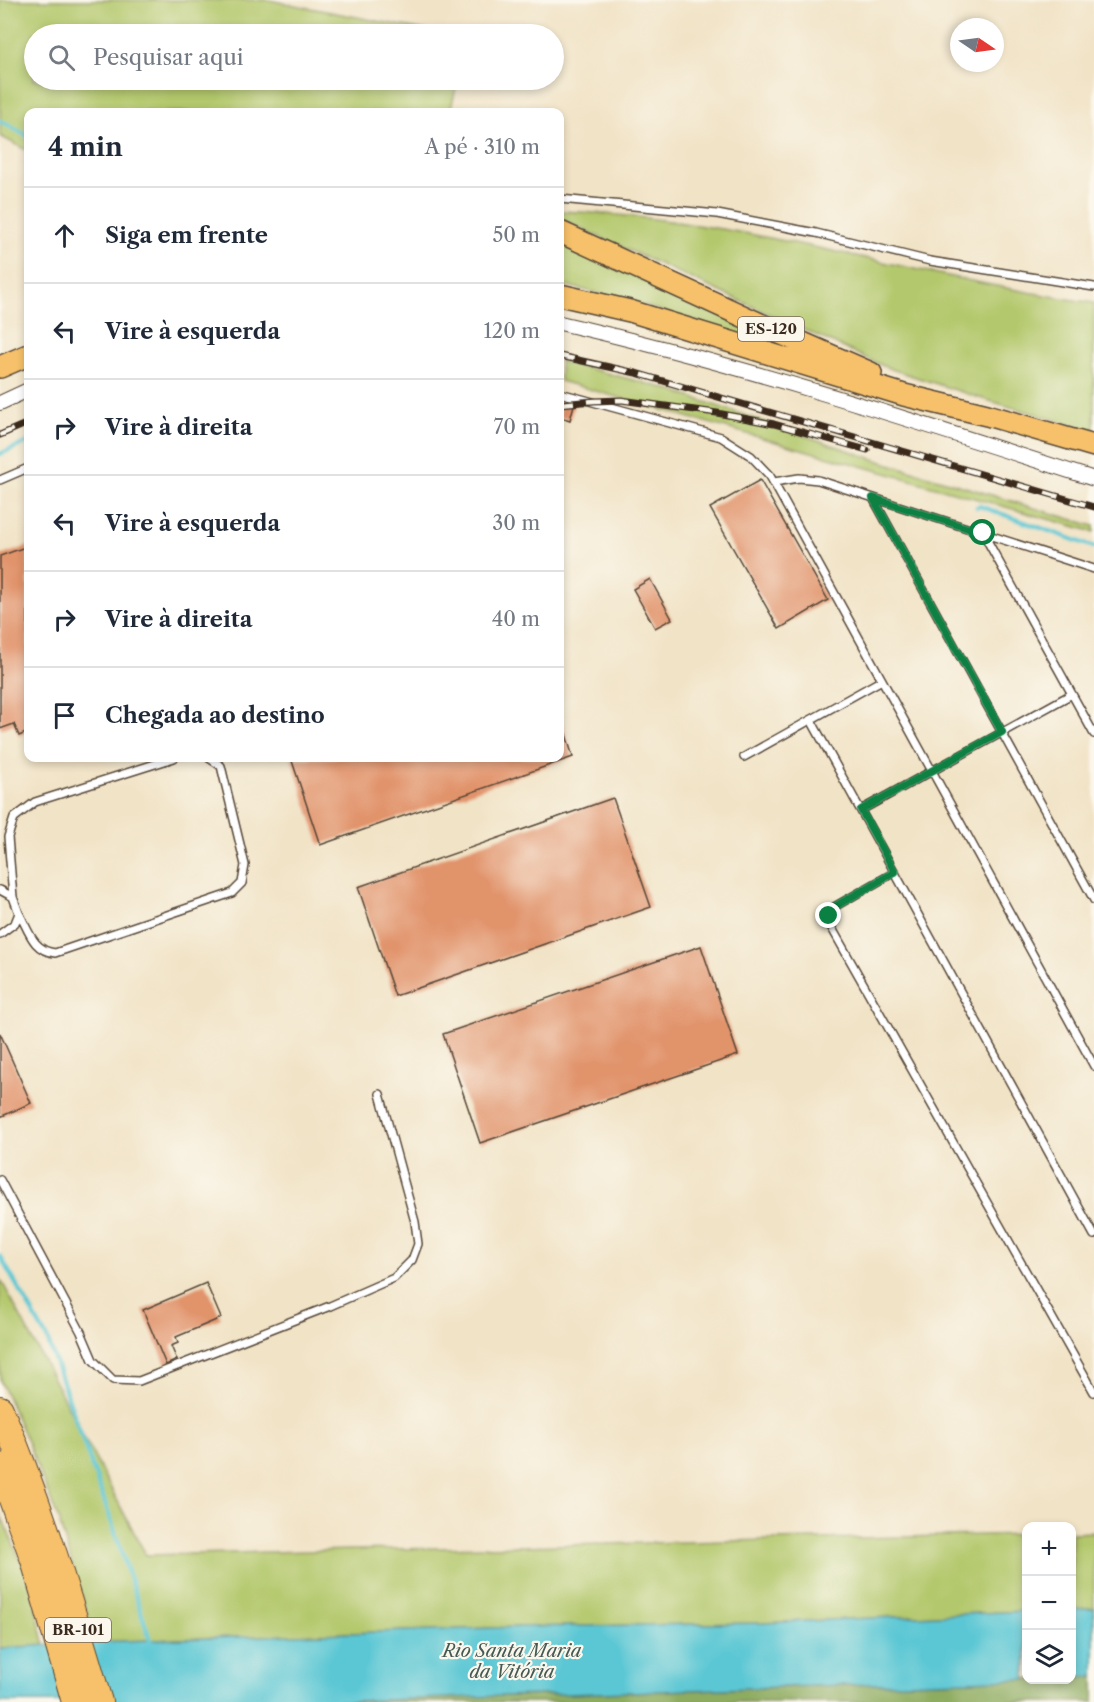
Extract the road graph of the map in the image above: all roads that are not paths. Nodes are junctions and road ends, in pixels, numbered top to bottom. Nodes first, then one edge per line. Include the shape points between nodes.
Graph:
1 (564, 199) edge
2 (564, 234) edge
3 (1094, 287) edge
4 (564, 296) edge
5 (564, 325) edge
6 (24, 357) edge
7 (0, 367) edge
8 (24, 392) edge
9 (564, 394) edge
10 (0, 403) edge
11 (987, 415) junction
12 (1094, 446) edge
13 (24, 470) edge
14 (1094, 479) edge
15 (0, 480) edge
16 (774, 482) junction
17 (873, 498) junction
18 (983, 533) junction
19 (1094, 568) edge
20 (882, 680) junction
21 (1072, 694) junction
22 (811, 720) junction
23 (1002, 732) junction
24 (1094, 734) edge
25 (744, 758) dead end
26 (161, 762) edge
27 (215, 762) edge
28 (932, 771) junction
29 (861, 810) junction
30 (895, 872) junction
31 (0, 890) edge
32 (13, 897) junction
33 (1094, 900) edge
34 (19, 913) junction
35 (0, 934) edge
36 (1094, 1066) edge
37 (380, 1094) dead end
38 (0, 1180) edge
39 (1094, 1235) edge
40 (1094, 1392) edge
41 (0, 1409) edge
42 (0, 1466) edge
43 (45, 1559) junction
44 (75, 1702) edge
45 (99, 1702) edge

1 - 3 lane via 717,214 930,261
2 - 11 main road, ES-120 via 859,368
4 - 11 main road, ES-120 via 630,311 904,395
5 - 14 street via 629,339 912,420
6 - 7 main road
8 - 10 street
9 - 16 lane via 721,437 751,456
11 - 12 main road, ES-120
13 - 15 lane
16 - 17 lane via 809,478
16 - 20 lane
17 - 18 lane
17 - 23 lane
18 - 19 lane
18 - 21 lane
20 - 22 lane
20 - 28 lane
21 - 23 lane
21 - 24 lane
22 - 25 lane
22 - 29 lane
23 - 28 lane
23 - 33 lane
26 - 32 lane via 35,802 14,818 8,837
27 - 34 lane via 221,766 245,865 242,884 232,893 55,953 44,952 37,946
28 - 29 lane
28 - 36 lane
29 - 30 lane
30 - 39 lane
30 - 40 lane via 834,907 829,923
31 - 32 lane
32 - 34 lane
34 - 35 lane via 15,923
37 - 38 lane via 415,1222 418,1244 412,1260 394,1278 140,1381 113,1380 93,1360
41 - 43 highway, BR-101 via 29,1478
42 - 43 highway, BR-101
43 - 44 highway, BR-101
43 - 45 highway, BR-101

